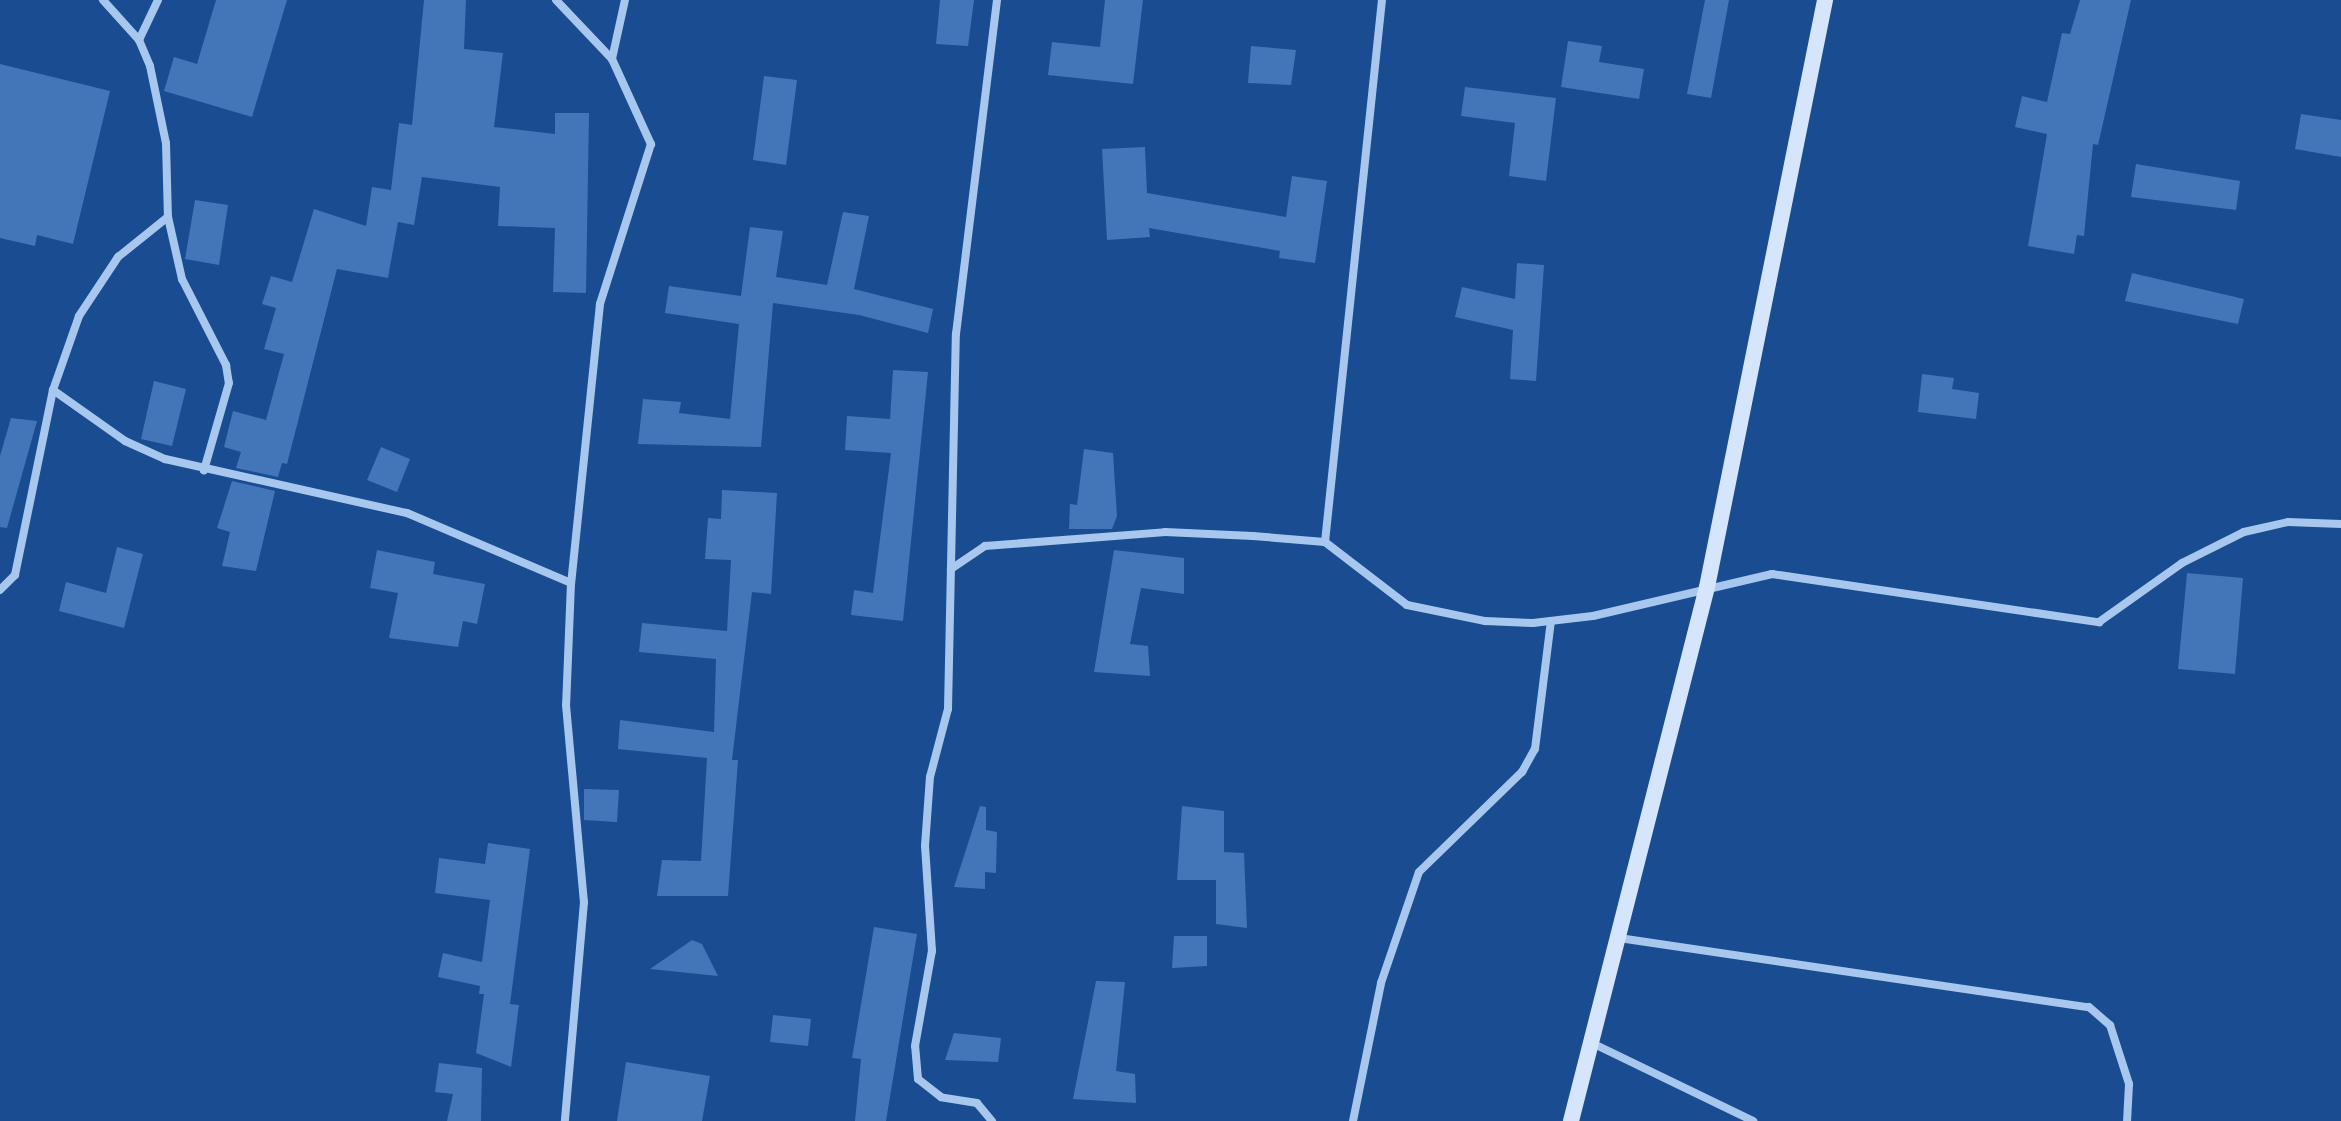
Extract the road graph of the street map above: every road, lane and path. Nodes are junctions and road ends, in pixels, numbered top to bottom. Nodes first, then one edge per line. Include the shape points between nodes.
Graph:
1 (103, 0) edge
2 (158, 0) edge
3 (556, 0) edge
4 (625, 0) edge
5 (997, 0) edge
6 (1382, 0) edge
7 (1825, 0) edge
8 (139, 40) junction
9 (612, 59) junction
10 (168, 217) junction
11 (53, 390) junction
12 (204, 470) junction
13 (2341, 524) edge
14 (1325, 542) junction
15 (951, 569) junction
16 (571, 583) junction
17 (1707, 587) junction
18 (0, 590) edge
19 (1551, 621) junction
20 (1619, 938) junction
21 (1594, 1044) junction
22 (565, 1121) edge
23 (992, 1121) edge
24 (1353, 1121) edge
25 (1571, 1121) edge
26 (1753, 1121) edge
27 (2127, 1121) edge

1 - 8 street
2 - 8 street
3 - 9 street
4 - 9 street
5 - 15 street via 956,334
6 - 14 street
7 - 17 street
8 - 10 street via 159,96
9 - 16 street via 651,144 600,304
10 - 11 street via 98,281 79,316
10 - 12 street via 182,279 220,350 229,383
11 - 12 street via 125,441
11 - 18 street via 15,575
12 - 16 street via 407,513
13 - 17 street via 2288,522 2244,532 2182,563 2099,622 1772,574
14 - 15 street via 1165,532 1109,535 985,546
14 - 19 street via 1407,605 1485,621
15 - 23 street via 948,709 930,777 925,846 932,951 915,1046 918,1079 941,1097 977,1103
16 - 22 street via 566,705 584,902
17 - 19 street via 1652,604
17 - 20 street
19 - 24 street via 1535,749 1522,772 1419,872 1381,983
20 - 21 street
20 - 27 street via 2089,1007 2110,1025 2129,1084
21 - 25 street
21 - 26 street

